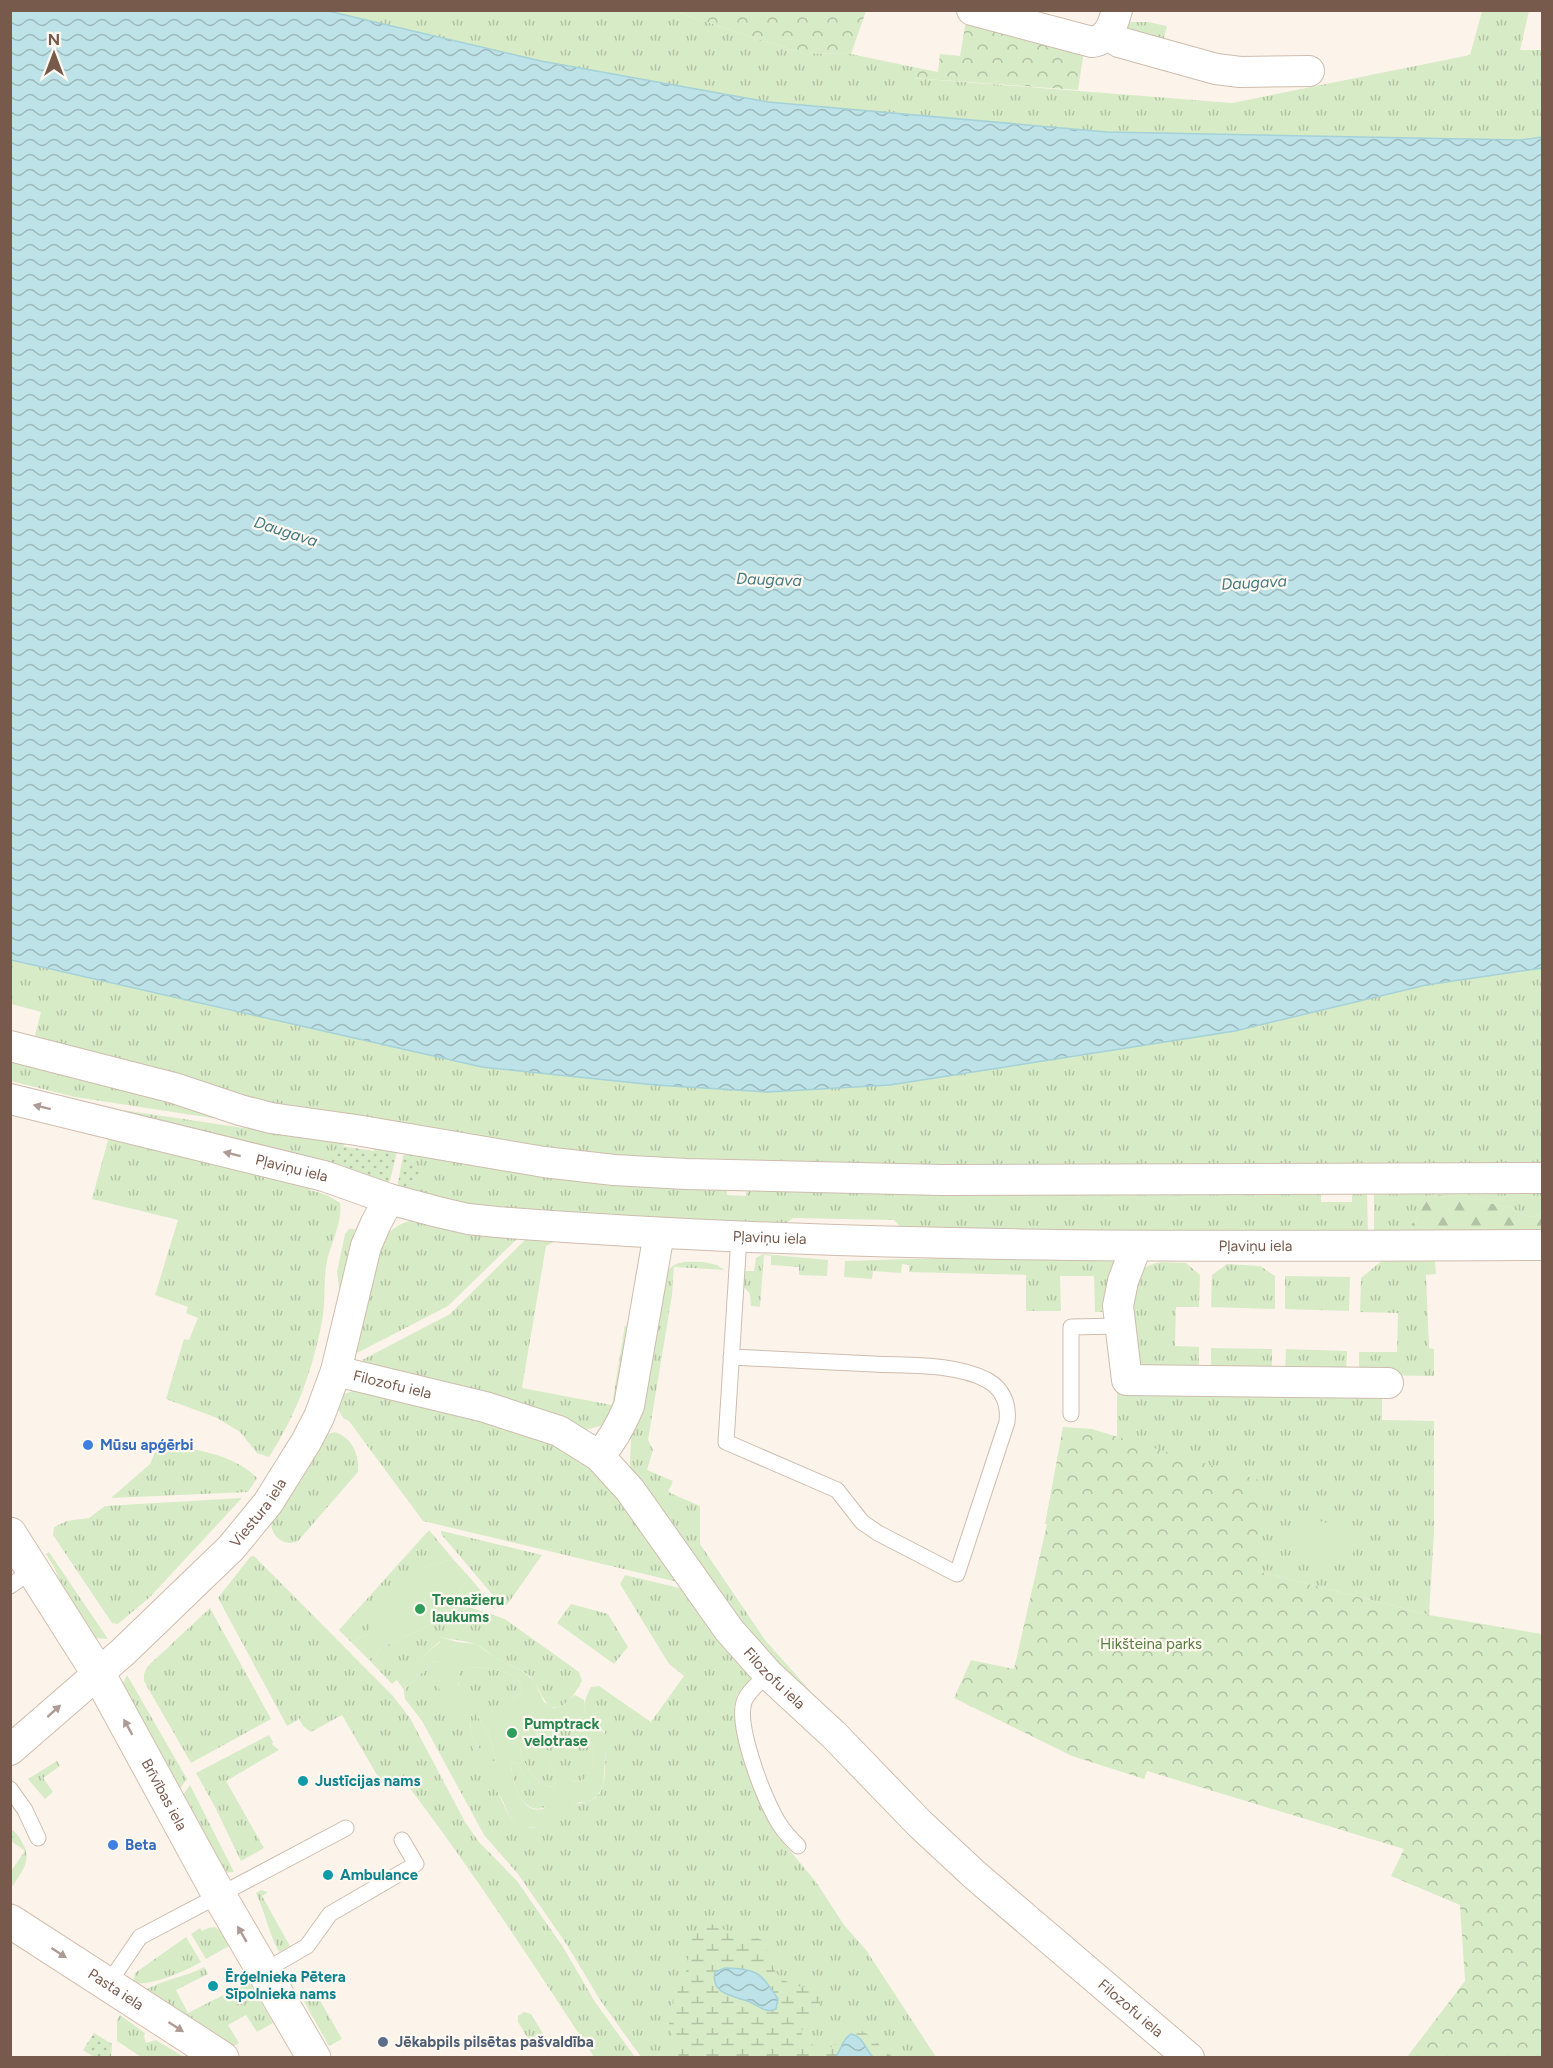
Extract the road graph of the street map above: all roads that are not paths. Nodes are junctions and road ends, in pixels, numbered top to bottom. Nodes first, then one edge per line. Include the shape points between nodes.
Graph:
1 (972, 10) edge
2 (1112, 22) edge
3 (1309, 71) dead end
4 (10, 1046) edge
5 (10, 1100) edge
6 (1542, 1178) edge
7 (388, 1199) junction
8 (659, 1233) junction
9 (739, 1237) junction
10 (1542, 1245) edge
11 (1136, 1247) junction
12 (1120, 1326) junction
13 (731, 1357) junction
14 (336, 1371) junction
15 (1388, 1383) dead end
16 (1071, 1414) dead end
17 (598, 1456) junction
18 (10, 1534) edge
19 (22, 1578) edge
20 (98, 1673) junction
21 (768, 1674) junction
22 (10, 1750) edge
23 (10, 1790) edge
24 (346, 1828) dead end
25 (38, 1838) dead end
26 (402, 1840) dead end
27 (798, 1846) dead end
28 (219, 1895) junction
29 (10, 1921) edge
30 (264, 1971) junction
31 (108, 1984) junction
32 (222, 2058) edge
33 (314, 2058) edge
34 (1189, 2058) edge

1 - 2 street via 1089,42 1097,41
2 - 3 street via 1119,42 1216,69 1261,73
4 - 6 street via 174,1088 271,1118 614,1170 942,1180
7 -> 5 street, Pļaviņu iela via 324,1176
7 - 8 street, Pļaviņu iela via 468,1219
7 - 14 street, Viestura iela via 366,1246
8 - 9 street, Pļaviņu iela
8 - 17 street via 629,1406 611,1442
9 - 11 street, Pļaviņu iela
9 - 13 lane
10 - 11 street, Pļaviņu iela
11 - 12 street via 1119,1296
12 - 15 street via 1127,1380
12 - 16 lane via 1071,1327
13 - 13 lane via 951,1370 987,1380 998,1389 1006,1399 1007,1422 957,1574 862,1522 837,1490 726,1442
14 - 17 street, Filozofu iela via 485,1407 559,1431
14 - 20 street, Viestura iela via 306,1442 267,1503 231,1548
17 - 21 street, Filozofu iela via 630,1490 729,1630
18 - 19 main road, Brīvības iela
19 - 20 main road, Brīvības iela
22 -> 20 street, Viestura iela
28 -> 20 main road, Brīvības iela
21 - 27 lane via 744,1701 743,1721 764,1795 780,1825
21 - 34 street, Filozofu iela via 976,1876
23 - 25 lane via 26,1809
24 - 28 lane
26 - 30 lane via 416,1864 330,1914 307,1946
30 -> 28 main road, Brīvības iela
28 - 31 lane via 140,1937
29 -> 31 main road, Pasta iela
30 - 33 main road, Brīvības iela
31 -> 32 main road, Pasta iela

